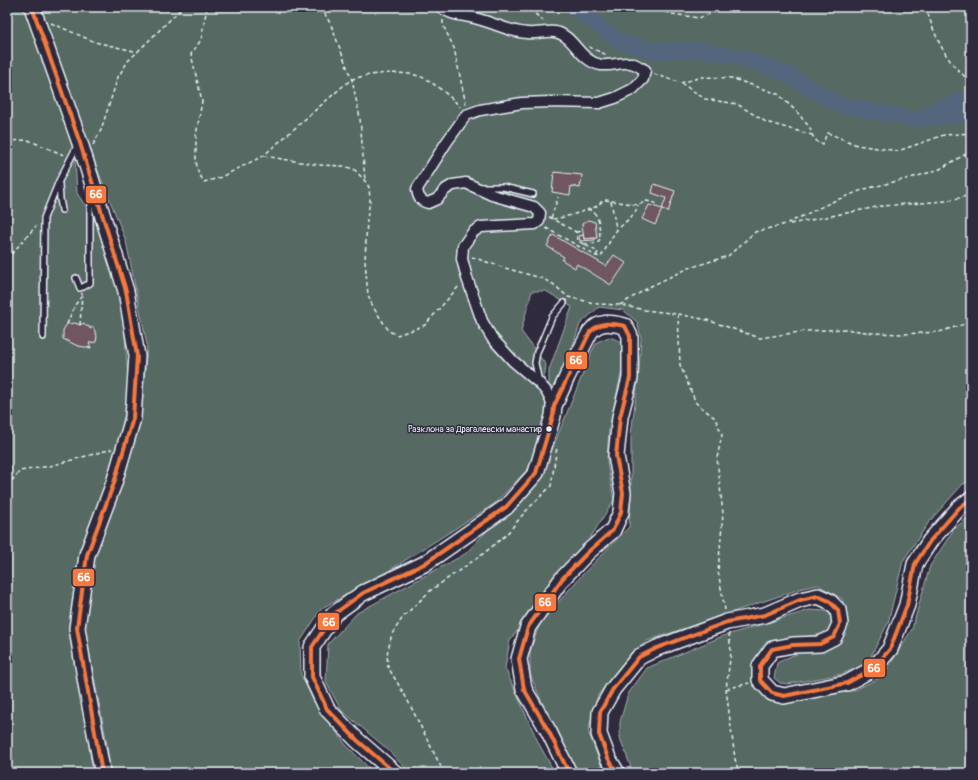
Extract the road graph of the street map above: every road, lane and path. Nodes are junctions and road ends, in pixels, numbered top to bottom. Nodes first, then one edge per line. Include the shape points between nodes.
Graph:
1 (183, 7) edge
2 (208, 7) edge
3 (321, 7) edge
4 (523, 7) edge
5 (652, 7) edge
6 (728, 7) edge
7 (926, 7) edge
8 (442, 8) edge
9 (34, 12) edge
10 (558, 33) junction
11 (570, 40) junction
12 (138, 52) junction
13 (608, 56) dead end
14 (645, 70) junction
15 (352, 80) junction
16 (971, 81) edge
17 (681, 83) junction
18 (466, 115) junction
19 (971, 133) edge
20 (812, 135) junction
21 (7, 142) edge
22 (971, 151) edge
23 (263, 156) junction
24 (78, 160) junction
25 (59, 181) junction
26 (365, 181) junction
27 (476, 187) junction
28 (95, 192) junction
29 (533, 194) dead end
30 (971, 195) edge
31 (558, 197) dead end
32 (611, 201) junction
33 (659, 204) dead end
34 (638, 205) junction
35 (588, 209) junction
36 (62, 210) dead end
37 (44, 218) junction
38 (539, 218) junction
39 (552, 219) junction
40 (786, 224) junction
41 (583, 231) dead end
42 (576, 232) junction
43 (615, 232) junction
44 (584, 244) junction
45 (463, 246) junction
46 (596, 256) junction
47 (7, 259) edge
48 (76, 278) dead end
49 (467, 278) junction
50 (82, 288) junction
51 (82, 296) junction
52 (564, 303) dead end
53 (620, 305) junction
54 (678, 314) junction
55 (971, 322) edge
56 (67, 324) dead end
57 (80, 325) dead end
58 (43, 337) dead end
59 (539, 383) junction
60 (554, 406) junction
61 (125, 445) junction
62 (556, 445) dead end
63 (7, 486) edge
64 (971, 499) edge
65 (727, 622) junction
66 (760, 680) junction
67 (726, 689) junction
68 (102, 773) edge
69 (395, 773) edge
70 (444, 773) edge
71 (569, 773) edge
72 (617, 773) edge
73 (739, 773) edge

1 - 12 path
2 - 23 path via 201,40 191,54 202,101 196,136 198,172 204,182 219,178
3 - 15 path via 331,25
4 - 10 path
5 - 6 path via 672,14 699,18
7 - 16 path via 931,25 949,60
8 - 10 street via 459,16 477,18 502,28 521,32
8 - 18 path via 443,25 454,48
9 - 12 path via 95,42
9 - 24 street via 80,143
10 - 11 street
11 - 13 path
11 - 14 street via 580,53 600,65 632,63
12 - 24 path via 128,60 118,77 101,130
14 - 17 path
14 - 18 street via 643,79 634,89 599,103 522,103
15 - 18 path via 399,73 424,78 456,101
15 - 23 path
15 - 26 path via 360,118
17 - 20 path via 705,99 737,104 766,122
17 - 20 path via 702,77 731,78 778,94 797,112 810,128
18 - 27 street via 417,189 418,195 428,203 437,199 453,185 466,183
19 - 20 path via 944,135 898,151 857,145 828,133 823,144 819,144
21 - 24 path via 28,140
22 - 40 path via 940,169 865,189
23 - 26 path via 343,166 354,169
24 - 25 lane
24 - 28 street
25 - 36 lane
25 - 37 lane
26 - 49 path via 369,187 370,202 366,219 365,261 368,295 389,331 397,335 424,325
27 - 29 lane via 503,187
27 - 38 street via 492,195 534,207
28 - 50 lane via 90,208 90,283
28 - 61 street via 126,291 137,356 133,418
30 - 40 path via 946,201 882,206
31 - 39 path
32 - 34 path
32 - 35 path via 602,201
32 - 43 path
33 - 34 path via 647,201
34 - 43 path via 635,213
35 - 39 path
35 - 44 path via 598,217 600,239 597,243
37 - 47 path
37 - 58 lane
38 - 39 path
38 - 45 street via 532,224 481,227 473,232
38 - 46 path
39 - 42 path
40 - 53 path via 756,232 728,256 688,268
41 - 42 path
42 - 44 path via 578,241
43 - 46 path via 601,257
44 - 46 path via 598,252
45 - 49 street via 462,259
45 - 53 path via 471,256 541,278 568,297 598,304
48 - 50 lane
49 - 59 street via 482,321 492,338 513,361
50 - 51 path
51 - 56 path
51 - 57 path
52 - 59 lane via 552,317 536,352 535,364
53 - 54 path
54 - 55 path via 707,320 760,338 806,331 845,329 872,333 939,332
54 - 65 path via 680,365 696,403 715,418 722,435 717,458 723,514 718,571
59 - 60 street
60 - 69 street via 536,473 506,507 424,564 364,593 334,614 312,647 312,677 327,710
60 - 71 street via 566,377 595,326 613,323 625,326 630,336 630,378 620,417 616,456 623,492 621,512 613,530 562,579 528,627 519,659 524,689
61 - 63 path via 50,466 20,471
61 - 68 street via 114,483 87,555 77,628
62 - 70 path via 551,486 506,535 484,554 431,590 403,617 392,634 387,654 388,667
64 - 66 street via 959,508 930,541 915,564 907,605 890,649 874,668 847,683 784,696 772,693
65 - 66 street via 765,614 800,600 818,596 830,601 838,610 840,624 834,637 820,644 793,645 772,650 760,666
65 - 67 path via 731,652
65 - 72 street via 639,657 613,689 600,712 599,734
66 - 67 path
67 - 73 path

